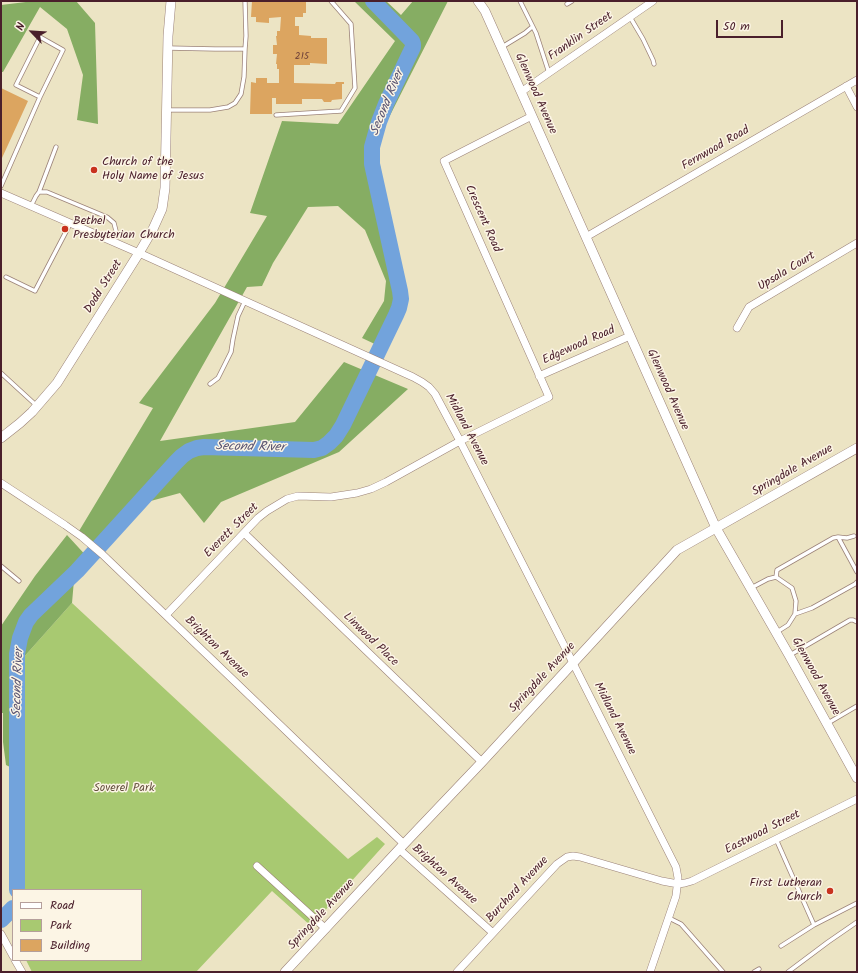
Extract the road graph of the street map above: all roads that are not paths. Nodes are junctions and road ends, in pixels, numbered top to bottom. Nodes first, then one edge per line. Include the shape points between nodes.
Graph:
1 (171, 1) edge
2 (246, 1) edge
3 (331, 1) edge
4 (478, 1) edge
5 (520, 1) edge
6 (572, 1) edge
7 (653, 1) edge
8 (568, 4) dead end
9 (630, 17) junction
10 (532, 27) junction
11 (501, 47) junction
12 (168, 48) junction
13 (245, 49) junction
14 (654, 64) dead end
15 (549, 73) junction
16 (857, 80) edge
17 (846, 86) junction
18 (521, 92) junction
19 (40, 97) junction
20 (857, 107) edge
21 (166, 110) junction
22 (276, 115) dead end
23 (532, 116) junction
24 (56, 147) dead end
25 (1, 186) edge
26 (39, 192) junction
27 (1, 193) edge
28 (31, 206) junction
29 (70, 224) junction
30 (586, 236) junction
31 (112, 242) junction
32 (857, 243) edge
33 (139, 253) junction
34 (6, 277) dead end
35 (245, 301) junction
36 (737, 328) dead end
37 (630, 336) junction
38 (1, 373) edge
39 (539, 376) junction
40 (210, 384) dead end
41 (38, 406) junction
42 (1, 438) edge
43 (460, 440) junction
44 (857, 448) edge
45 (1, 483) edge
46 (716, 528) junction
47 (244, 533) junction
48 (854, 536) dead end
49 (838, 537) junction
50 (1, 566) edge
51 (857, 572) edge
52 (776, 577) junction
53 (19, 581) dead end
54 (857, 582) edge
55 (751, 588) junction
56 (795, 614) junction
57 (166, 615) junction
58 (857, 622) edge
59 (776, 632) junction
60 (789, 655) junction
61 (573, 663) junction
62 (857, 706) edge
63 (827, 723) junction
64 (482, 762) junction
65 (857, 778) edge
66 (857, 799) edge
67 (776, 839) junction
68 (402, 846) junction
69 (257, 866) dead end
70 (678, 884) junction
71 (857, 903) edge
72 (668, 918) junction
73 (857, 922) edge
74 (814, 925) junction
75 (326, 929) junction
76 (493, 933) junction
77 (2, 936) edge
78 (781, 946) dead end
79 (12, 954) edge
80 (16, 961) edge
81 (759, 969) dead end
82 (22, 972) edge
83 (285, 972) edge
84 (456, 972) edge
85 (650, 972) edge
86 (723, 972) edge
87 (754, 972) edge
88 (788, 972) edge

1 - 12 street, Dodd Street
2 - 13 lane
3 - 22 lane via 351,24 355,88 341,111
4 - 11 street, Glenwood Avenue
5 - 10 lane
6 - 8 lane
7 - 9 street, Franklin Street
9 - 14 lane
9 - 15 street, Franklin Street
10 - 11 lane
10 - 15 lane
11 - 18 street, Glenwood Avenue
12 - 13 lane
12 - 21 street, Dodd Street
13 - 21 lane via 241,94 235,103 210,110
15 - 18 street, Franklin Street
16 - 17 street, Fernwood Road
17 - 20 street
17 - 30 street, Fernwood Road
18 - 23 street, Glenwood Avenue
19 - 19 lane via 16,85 40,38 63,50
19 - 25 lane
21 - 33 street, Dodd Street via 162,209
23 - 30 street, Glenwood Avenue
23 - 39 street, Crescent Road via 444,161
24 - 26 lane
26 - 28 lane
26 - 31 lane via 47,192 107,217 114,223 116,232
27 - 28 street, Midland Avenue
28 - 29 street, Midland Avenue
29 - 31 street, Midland Avenue
29 - 34 lane via 36,290
30 - 37 street, Glenwood Avenue
31 - 33 street, Midland Avenue
32 - 36 street, Upsala Court via 749,307
33 - 35 street, Midland Avenue
33 - 41 street, Dodd Street via 57,383
35 - 40 lane via 238,316 232,352 218,378
35 - 43 street, Midland Avenue via 422,382 435,394
37 - 39 street, Edgewood Road
37 - 46 street, Glenwood Avenue
38 - 41 lane
39 - 43 street, Edgewood Road via 549,397
41 - 42 street, Dodd Street
43 - 47 street, Everett Street via 371,489 331,497 298,496 287,499 258,518
43 - 61 street, Midland Avenue
44 - 46 street, Springdale Avenue
45 - 57 street, Brighton Avenue via 91,544
46 - 55 street, Glenwood Avenue
46 - 61 street, Springdale Avenue via 677,550
47 - 57 street, Everett Street
47 - 64 street, Linwood Place
48 - 49 lane
49 - 51 lane
49 - 52 lane via 777,570
50 - 53 lane
52 - 55 lane
52 - 56 lane via 792,588 796,601
54 - 56 lane via 812,608
55 - 59 street, Glenwood Avenue
56 - 59 lane via 788,625
57 - 68 street, Brighton Avenue
58 - 60 lane via 850,620
59 - 60 street, Glenwood Avenue
60 - 63 street, Glenwood Avenue
61 - 64 street, Springdale Avenue
61 - 70 street, Midland Avenue via 674,862
62 - 63 lane
63 - 65 street, Glenwood Avenue
64 - 68 street, Springdale Avenue
66 - 67 street, Eastwood Street
67 - 70 street, Eastwood Street via 692,881
67 - 74 lane
68 - 75 street, Springdale Avenue
68 - 76 street, Brighton Avenue
69 - 75 street
70 - 72 street
70 - 76 street, Burchard Avenue via 580,856 567,857 557,864
71 - 74 lane
72 - 85 street
72 - 86 lane via 681,924
73 - 88 lane
74 - 78 lane
75 - 83 street, Springdale Avenue
76 - 84 street, Burchard Avenue
77 - 79 street
80 - 82 street
81 - 87 lane

